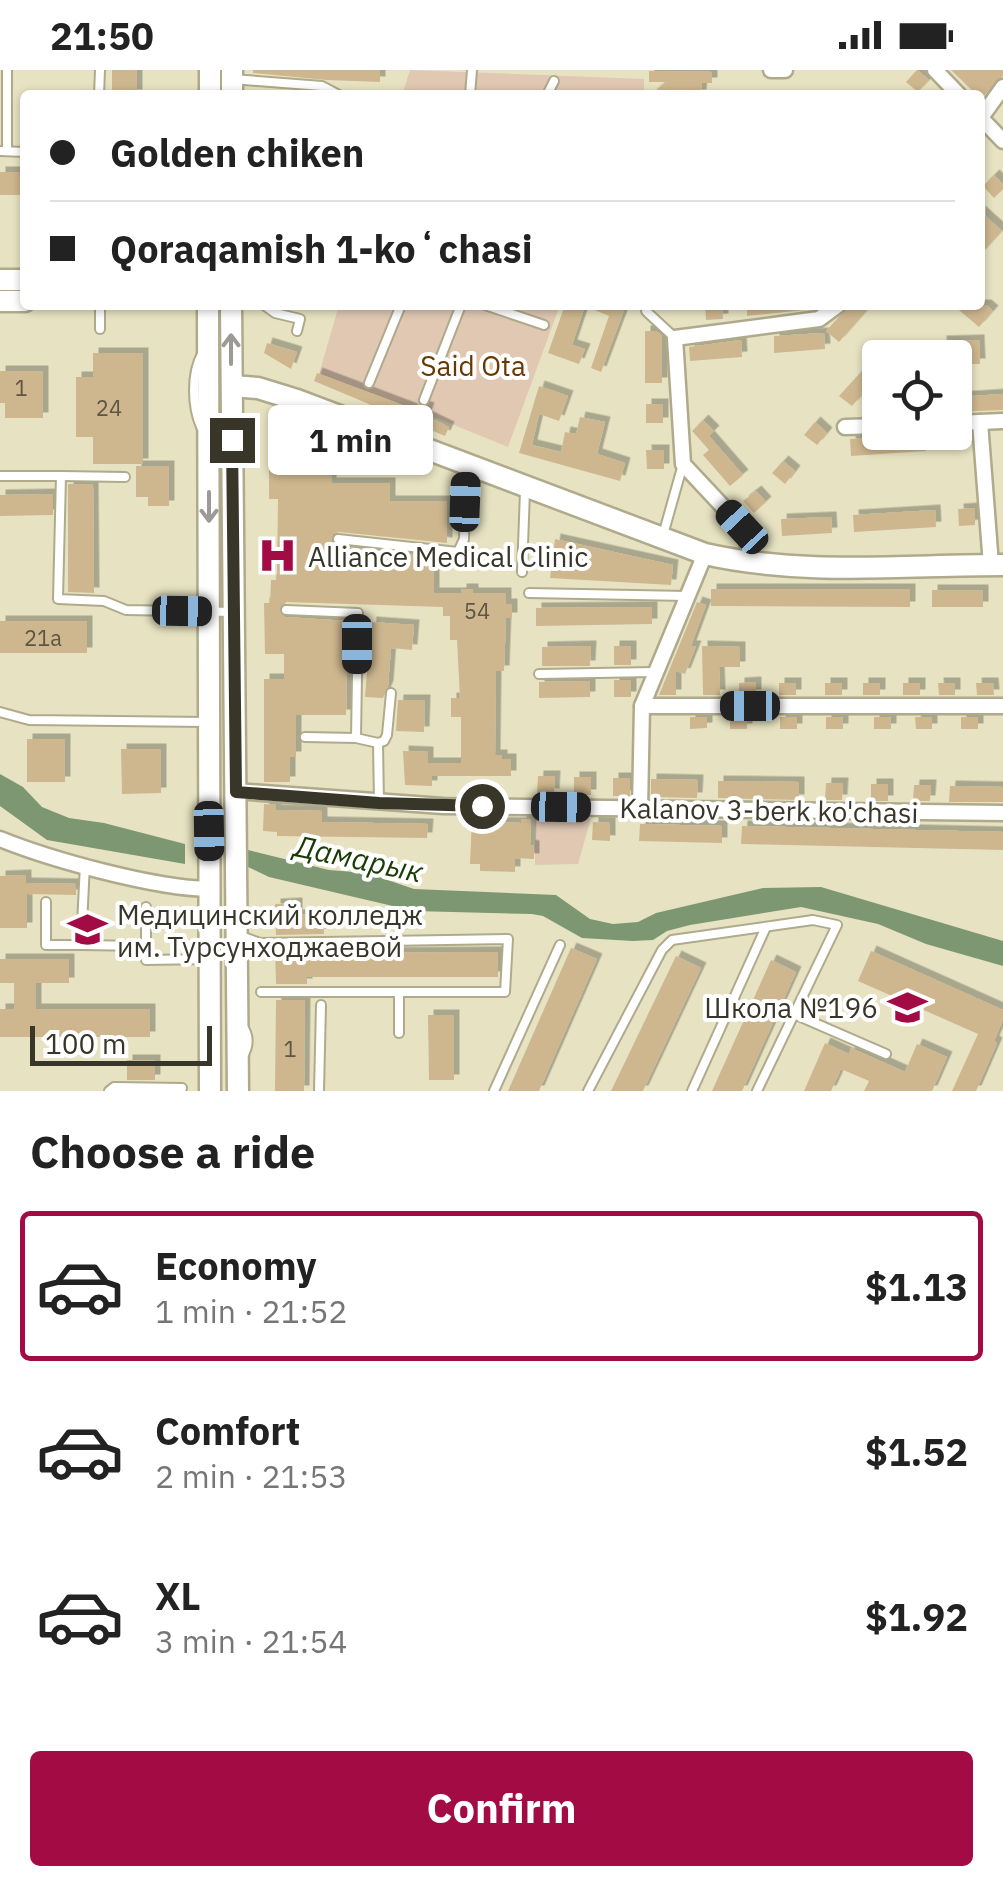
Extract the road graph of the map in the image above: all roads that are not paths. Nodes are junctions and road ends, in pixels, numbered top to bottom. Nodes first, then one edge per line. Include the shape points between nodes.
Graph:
1 (6, 70) edge
2 (771, 70) edge
3 (784, 70) edge
4 (934, 70) edge
5 (554, 81) dead end
6 (232, 82) edge
7 (1003, 87) edge
8 (330, 90) edge
9 (550, 90) edge
10 (953, 90) edge
11 (985, 111) edge
12 (3, 116) edge
13 (985, 123) edge
14 (1003, 141) edge
15 (3, 152) edge
16 (100, 310) edge
17 (208, 310) edge
18 (231, 310) edge
19 (271, 310) edge
20 (400, 310) edge
21 (460, 310) edge
22 (499, 310) edge
23 (646, 310) edge
24 (831, 310) edge
25 (544, 326) dead end
26 (100, 330) dead end
27 (298, 331) dead end
28 (675, 338) junction
29 (370, 382) dead end
30 (232, 386) junction
31 (424, 400) dead end
32 (1003, 421) edge
33 (972, 422) edge
34 (980, 422) junction
35 (845, 427) dead end
36 (862, 427) edge
37 (466, 464) junction
38 (682, 464) junction
39 (0, 476) edge
40 (61, 476) junction
41 (125, 477) dead end
42 (525, 486) junction
43 (338, 538) dead end
44 (662, 540) junction
45 (704, 554) junction
46 (754, 563) junction
47 (997, 565) edge
48 (522, 572) dead end
49 (529, 593) dead end
50 (687, 596) junction
51 (286, 610) dead end
52 (209, 612) junction
53 (234, 612) junction
54 (656, 672) junction
55 (539, 674) dead end
56 (391, 693) dead end
57 (642, 706) junction
58 (1003, 706) edge
59 (0, 712) edge
60 (209, 722) junction
61 (305, 738) dead end
62 (356, 738) junction
63 (378, 743) junction
64 (236, 792) junction
65 (379, 803) junction
66 (640, 808) junction
67 (1003, 814) edge
68 (0, 839) edge
69 (86, 864) junction
70 (209, 886) junction
71 (46, 902) dead end
72 (146, 907) dead end
73 (766, 927) junction
74 (236, 934) junction
75 (82, 945) junction
76 (560, 945) dead end
77 (146, 946) junction
78 (210, 959) junction
79 (261, 992) dead end
80 (399, 994) junction
81 (320, 1005) dead end
82 (794, 1014) junction
83 (399, 1034) dead end
84 (886, 1054) dead end
85 (182, 1088) dead end
86 (109, 1091) edge
87 (210, 1091) edge
88 (238, 1091) edge
89 (319, 1091) edge
90 (494, 1091) edge
91 (588, 1091) edge
92 (692, 1091) edge
93 (757, 1091) edge

1 - 12 lane
2 - 3 street
4 - 10 street
5 - 9 lane
6 - 8 lane
7 - 11 street
12 - 15 lane
13 - 14 street
16 - 26 lane
17 -> 52 main road
30 -> 18 main road
19 - 27 lane via 300,319
20 - 29 lane
21 - 31 lane
22 - 25 lane
23 - 28 lane
24 - 28 street via 818,319
28 - 38 street
30 - 37 main road via 297,400
30 - 53 main road
32 - 34 street
33 - 34 street
34 - 47 street
35 - 36 street
37 - 42 main road
37 - 43 lane via 458,552
38 - 44 lane
38 - 46 street via 742,527
39 - 40 lane
40 - 41 lane
40 - 52 lane via 58,599 104,601 126,610
42 - 44 main road
42 - 48 lane
44 - 45 main road
45 - 46 main road
45 - 50 street
46 - 47 main road
49 - 50 lane
50 - 54 street
51 - 62 lane via 358,612
52 - 53 lane
52 - 60 main road
53 - 64 main road
54 - 55 lane
54 - 57 street
56 - 63 lane via 386,735
57 - 58 street
57 - 66 street
59 - 60 lane via 30,720
60 - 70 main road
61 - 62 lane
62 - 63 lane
63 - 65 lane
64 - 65 street, Kalanov 3-berk ko'chasi
64 - 74 main road
65 - 66 street, Kalanov 3-berk ko'chasi
66 - 67 street, Kalanov 3-berk ko'chasi
68 - 69 street
69 - 70 street
69 - 75 lane
70 - 78 main road
71 - 75 lane via 46,945
72 - 77 lane
73 - 82 lane via 813,920 837,925
73 - 91 lane via 672,940
73 - 92 lane
74 - 80 lane via 260,942 508,939 505,992
74 - 88 main road
75 - 77 lane
76 - 90 lane
77 - 78 lane via 146,960
78 - 87 main road
79 - 80 lane
80 - 83 lane
81 - 89 lane
82 - 84 lane
82 - 93 lane
85 - 86 lane

